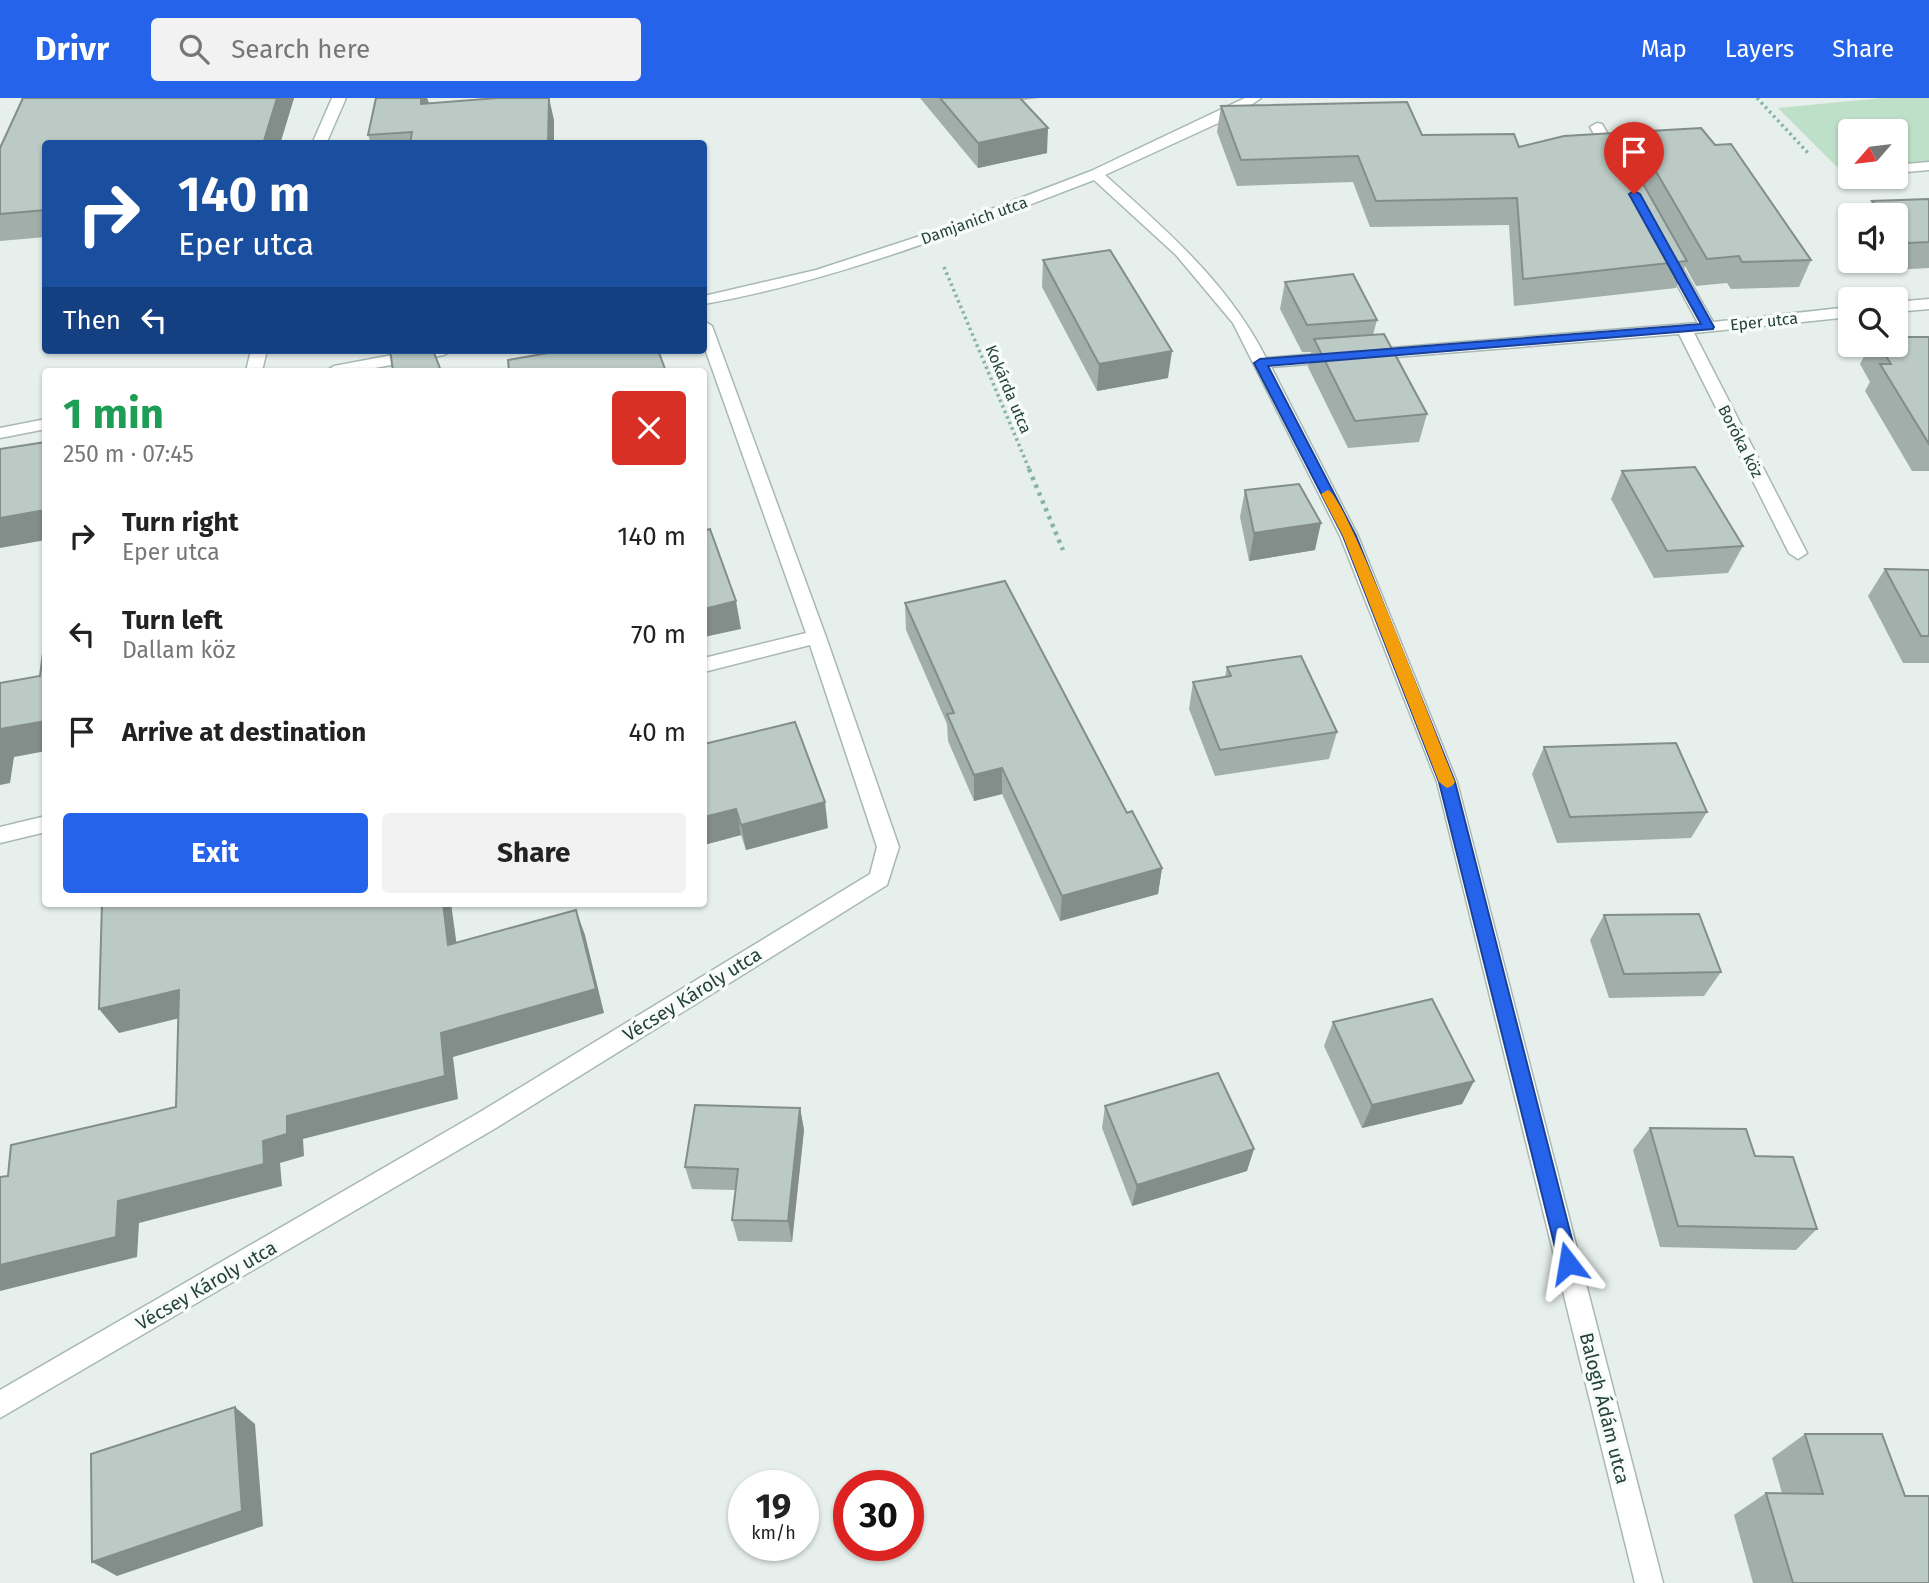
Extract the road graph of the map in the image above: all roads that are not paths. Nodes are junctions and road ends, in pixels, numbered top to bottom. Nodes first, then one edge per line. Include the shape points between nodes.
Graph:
1 (339, 98) edge
2 (1254, 98) edge
3 (1597, 127) dead end
4 (321, 140) edge
5 (1929, 166) edge
6 (1908, 168) edge
7 (1096, 174) junction
8 (1623, 174) edge
9 (1656, 233) edge
10 (707, 299) edge
11 (1929, 304) edge
12 (1908, 306) edge
13 (1838, 313) edge
14 (1709, 327) junction
15 (1685, 328) junction
16 (707, 334) edge
17 (423, 354) edge
18 (1260, 363) junction
19 (350, 368) edge
20 (42, 425) edge
21 (0, 433) edge
22 (1798, 553) dead end
23 (817, 637) junction
24 (707, 664) edge
25 (42, 825) edge
26 (0, 835) edge
27 (0, 1405) edge
28 (1649, 1583) edge

1 - 4 street
2 - 7 street, Damjanich utca
3 - 8 street
5 - 6 street
7 - 10 street, Damjanich utca via 820,274
7 - 18 street, Balogh Ádám utca via 1212,285 1240,322
9 - 14 street
11 - 12 street
13 - 14 street, Eper utca
14 - 15 street, Eper utca
15 - 18 street, Eper utca
15 - 22 street, Boróka köz
16 - 23 street, Vécsey Károly utca
17 - 19 street
18 - 28 street, Balogh Ádám utca via 1349,536 1447,782
20 - 21 street
23 - 24 street
23 - 27 street, Vécsey Károly utca via 888,847 879,879 488,1120
25 - 26 street

